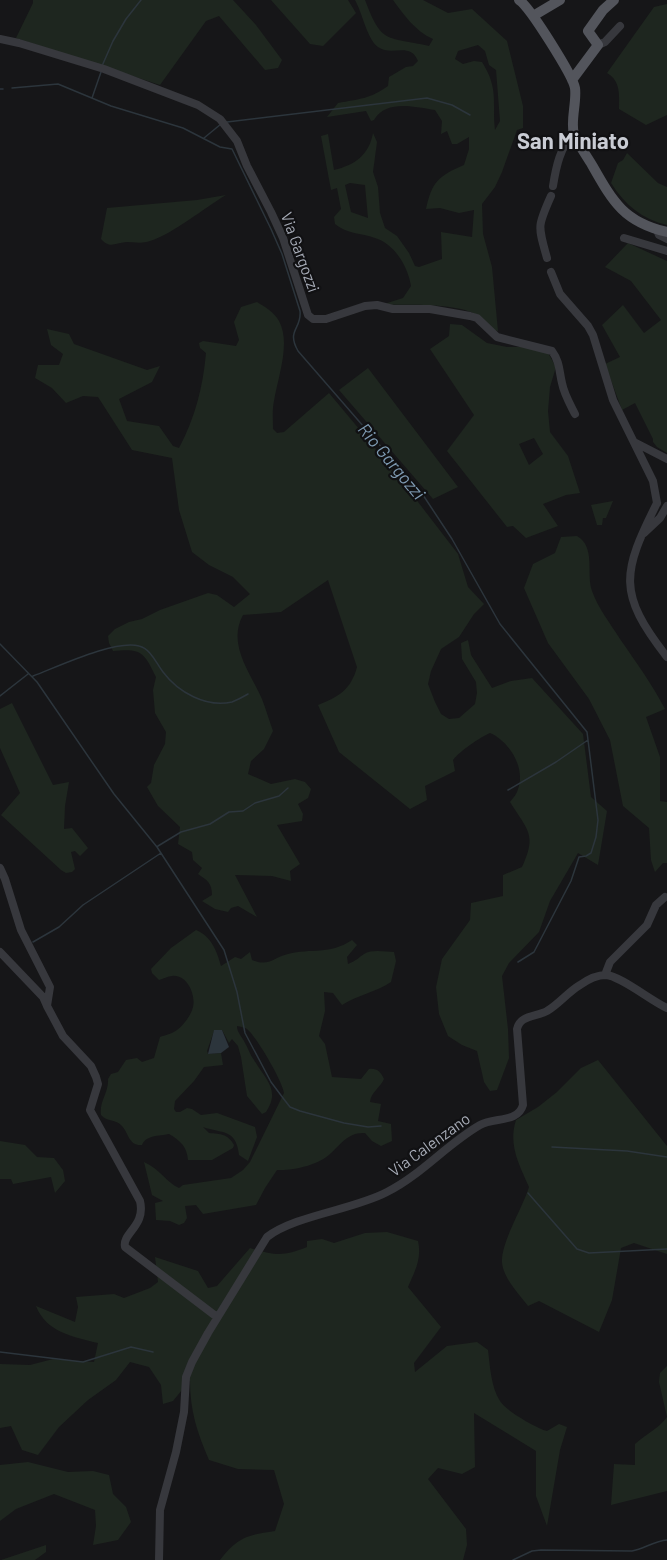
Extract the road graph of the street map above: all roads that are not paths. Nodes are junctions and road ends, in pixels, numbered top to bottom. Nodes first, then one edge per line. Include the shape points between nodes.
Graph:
1 (519, 0) edge
2 (560, 0) edge
3 (615, 0) edge
4 (533, 16) junction
5 (620, 26) dead end
6 (0, 39) edge
7 (598, 45) junction
8 (572, 80) junction
9 (574, 133) junction
10 (553, 186) dead end
11 (551, 196) dead end
12 (662, 231) edge
13 (624, 238) dead end
14 (667, 239) edge
15 (667, 251) edge
16 (547, 258) dead end
17 (551, 272) dead end
18 (575, 414) dead end
19 (633, 441) junction
20 (667, 459) edge
21 (657, 503) junction
22 (667, 506) edge
23 (644, 533) junction
24 (667, 657) edge
25 (0, 868) edge
26 (665, 897) dead end
27 (0, 952) edge
28 (605, 975) junction
29 (47, 1006) junction
30 (667, 1008) edge
31 (217, 1317) junction
32 (159, 1560) edge

1 - 4 main road
2 - 4 main road
3 - 7 main road via 588,31
4 - 8 main road
5 - 7 street
6 - 18 street, Via Gargozzi via 99,67 198,105 220,119 237,141 271,212 308,315 313,319 377,305 477,318 497,337 552,351 560,364 565,394
7 - 8 main road
8 - 9 main road
9 - 10 street via 562,150
9 - 12 main road via 610,197 633,220
11 - 16 street via 539,229
12 - 14 street via 658,235
13 - 15 street
17 - 19 street via 558,298 588,326 613,400
19 - 20 street
19 - 21 street via 653,481
21 - 22 street
21 - 23 street
22 - 23 street
23 - 24 street via 634,550 631,593 645,629
25 - 29 street via 21,930 50,987
26 - 28 street via 656,905 647,925 609,962
27 - 29 street
28 - 30 street
28 - 31 street, Via Calenzano via 584,982 547,1011 518,1024 523,1105 519,1113 476,1128 386,1193 267,1237
29 - 31 street via 63,1036 91,1066 98,1084 90,1110 140,1201 139,1221 125,1239 125,1247
31 - 32 street, Via Calenzano via 186,1377 176,1452 159,1510

